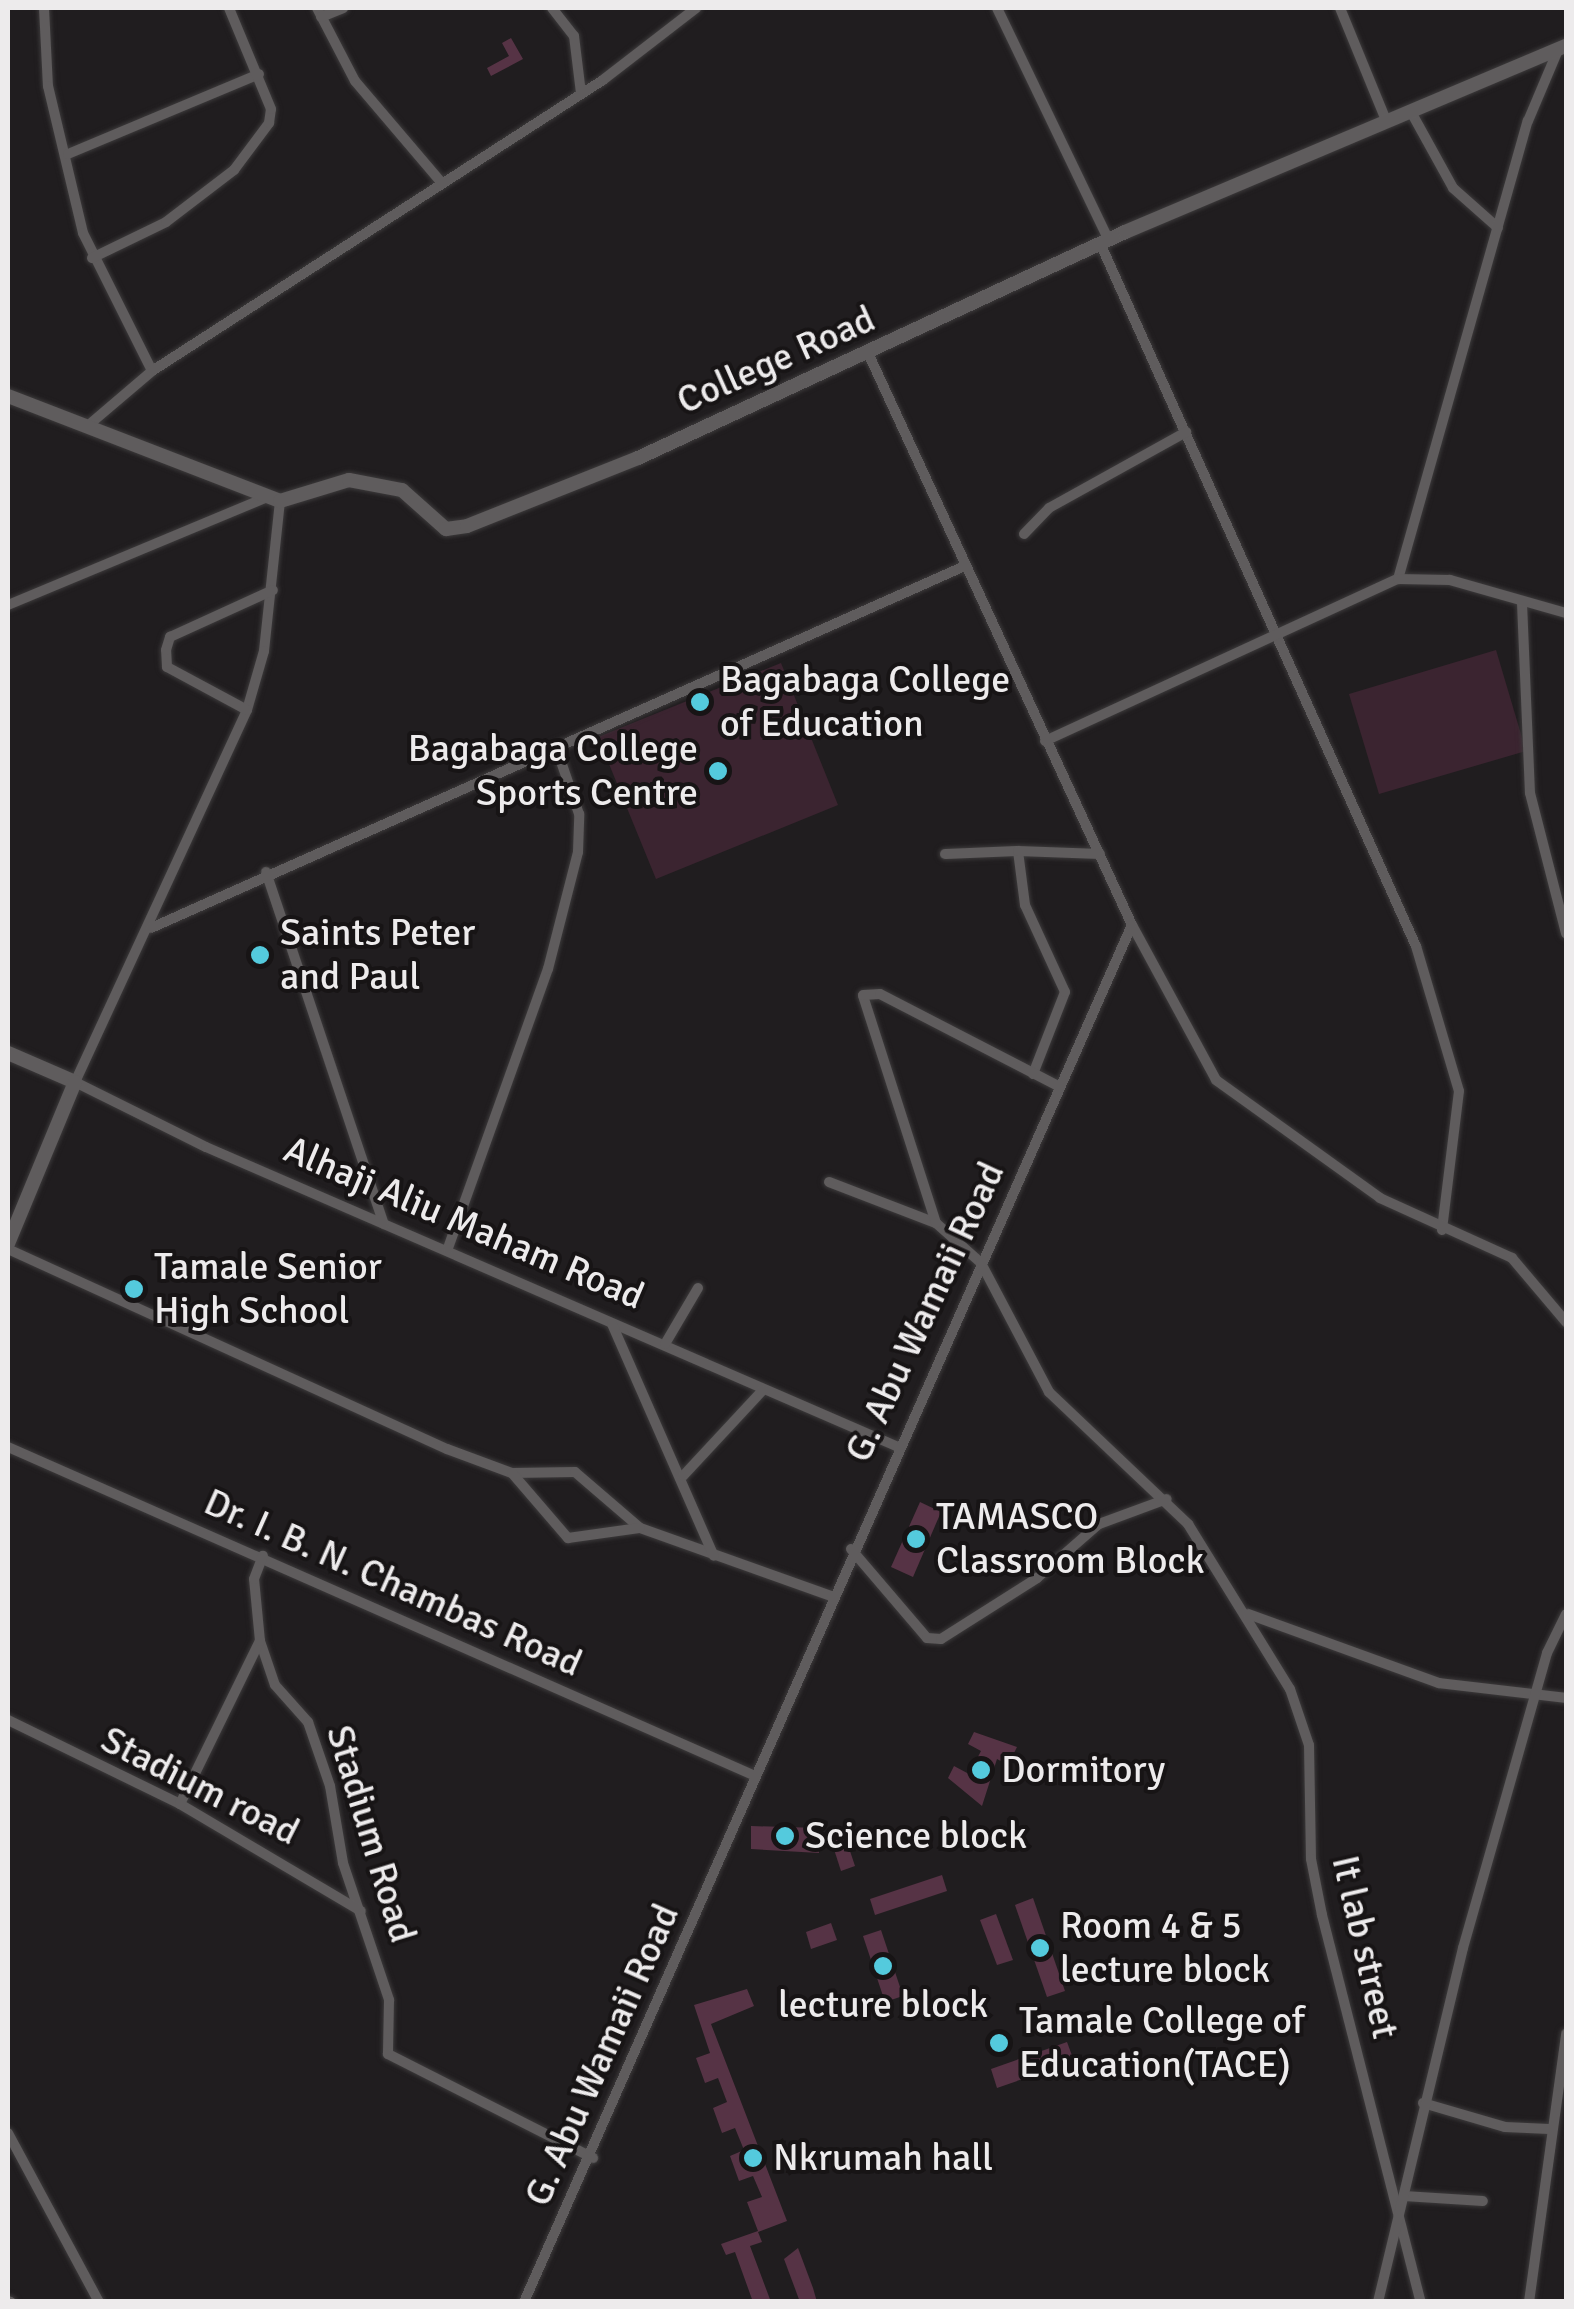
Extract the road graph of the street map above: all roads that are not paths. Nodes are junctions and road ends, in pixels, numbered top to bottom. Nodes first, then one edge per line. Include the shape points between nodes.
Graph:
1 (44, 8) edge
2 (229, 8) edge
3 (343, 8) edge
4 (552, 8) edge
5 (997, 8) edge
6 (1340, 8) edge
7 (701, 9) edge
8 (319, 12) edge
9 (1562, 48) edge
10 (259, 74) junction
11 (581, 92) junction
12 (1410, 110) junction
13 (1386, 120) junction
14 (68, 154) junction
15 (440, 182) junction
16 (1498, 228) junction
17 (1104, 241) junction
18 (92, 258) junction
19 (868, 355) junction
20 (152, 371) junction
21 (8, 396) edge
22 (92, 423) junction
23 (1186, 432) junction
24 (275, 498) junction
25 (1024, 534) dead end
26 (965, 566) junction
27 (1398, 579) junction
28 (273, 590) junction
29 (1522, 603) junction
30 (8, 605) edge
31 (1566, 613) edge
32 (1277, 634) junction
33 (247, 710) junction
34 (1046, 741) junction
35 (556, 748) junction
36 (1018, 850) junction
37 (945, 854) dead end
38 (1100, 854) junction
39 (266, 872) junction
40 (1132, 925) junction
41 (151, 928) junction
42 (1566, 933) edge
43 (8, 1053) edge
44 (1033, 1074) junction
45 (75, 1082) junction
46 (1058, 1086) junction
47 (829, 1182) dead end
48 (936, 1223) junction
49 (384, 1224) junction
50 (1442, 1230) junction
51 (8, 1246) edge
52 (448, 1248) junction
53 (981, 1263) junction
54 (698, 1288) dead end
55 (1566, 1322) edge
56 (612, 1324) junction
57 (666, 1344) junction
58 (763, 1390) junction
59 (896, 1446) junction
60 (8, 1447) edge
61 (512, 1473) junction
62 (684, 1476) junction
63 (1167, 1499) junction
64 (640, 1528) junction
65 (851, 1549) junction
66 (263, 1556) junction
67 (714, 1556) junction
68 (831, 1596) junction
69 (1248, 1614) junction
70 (1566, 1614) edge
71 (260, 1641) junction
72 (1535, 1690) junction
73 (1566, 1698) edge
74 (8, 1720) edge
75 (753, 1775) junction
76 (180, 1804) junction
77 (361, 1911) junction
78 (1566, 2034) edge
79 (1424, 2103) junction
80 (1550, 2129) junction
81 (8, 2133) edge
82 (593, 2158) junction
83 (1402, 2201) junction
84 (1483, 2201) dead end
85 (99, 2302) edge
86 (524, 2302) edge
87 (1378, 2302) edge
88 (1421, 2302) edge
89 (1530, 2302) edge

1 - 14 street via 48,86
2 - 10 street
3 - 8 street
4 - 11 street via 574,36
5 - 17 street
6 - 13 street
7 - 11 street
8 - 15 street via 355,81
9 - 12 street, College Road
9 - 16 street
10 - 14 street
10 - 18 street via 272,115 234,170 166,222
11 - 15 street
12 - 13 street, College Road
12 - 16 street via 1453,188
13 - 17 street, College Road
14 - 18 street
15 - 20 street
16 - 27 street
17 - 19 street, College Road
17 - 23 street
18 - 20 street
19 - 24 street, College Road via 467,526 446,529 402,490 349,480
19 - 26 street
20 - 22 street
21 - 22 street
22 - 24 street
23 - 25 street via 1049,508
23 - 32 street
24 - 28 street
24 - 30 street
26 - 34 street
26 - 35 street
27 - 29 street via 1450,580
27 - 32 street
28 - 33 street
28 - 33 street via 170,637 166,650 167,667
29 - 31 street
29 - 42 street via 1530,793
32 - 34 street
32 - 50 street via 1416,946 1458,1092
33 - 41 street
34 - 38 street
35 - 39 street
35 - 52 street via 579,814 578,852 544,980
36 - 37 street
36 - 38 street
36 - 44 street via 1025,904 1064,992
38 - 40 street
39 - 41 street
39 - 49 street
40 - 46 street, G. Abu Wamaii Road
40 - 50 street via 1216,1080 1380,1198
41 - 45 street
43 - 45 street, Alhaji Aliu Maham Road
44 - 46 street
44 - 48 street via 880,994 863,995
45 - 49 street, Alhaji Aliu Maham Road
45 - 51 street
46 - 53 street, G. Abu Wamaii Road
47 - 48 street
48 - 53 street, It lab street
49 - 52 street, Alhaji Aliu Maham Road
50 - 55 street via 1512,1258
51 - 61 street
52 - 56 street, Alhaji Aliu Maham Road
53 - 59 street, G. Abu Wamaii Road
53 - 63 street, It lab street via 1070,1419
54 - 57 street
56 - 57 street, Alhaji Aliu Maham Road
56 - 62 street
57 - 58 street, Alhaji Aliu Maham Road
58 - 59 street, Alhaji Aliu Maham Road
58 - 62 street
59 - 65 street, G. Abu Wamaii Road
60 - 66 street, Dr. I. B. N. Chambas Road
61 - 64 street via 575,1472
61 - 64 street via 568,1538
62 - 67 street
63 - 65 street via 1099,1524 1037,1578 941,1639 927,1638
63 - 69 street, It lab street
64 - 67 street
65 - 68 street, G. Abu Wamaii Road
66 - 71 street, Stadium Road via 254,1579
66 - 75 street, Dr. I. B. N. Chambas Road
67 - 68 street
68 - 75 street, G. Abu Wamaii Road
69 - 72 street via 1438,1683
69 - 83 street, It lab street via 1302,1719 1315,1878
70 - 72 street
71 - 76 street
71 - 77 street, Stadium Road via 275,1685 308,1722
72 - 73 street
72 - 79 street
74 - 76 street, Stadium road
75 - 82 street, G. Abu Wamaii Road
76 - 77 street, Stadium road
77 - 82 street, Stadium Road via 389,2000 391,2057
78 - 80 street
79 - 80 street via 1505,2127
79 - 83 street
80 - 89 street
81 - 85 street
82 - 86 street, G. Abu Wamaii Road
83 - 84 street
83 - 87 street
83 - 88 street, It lab street

